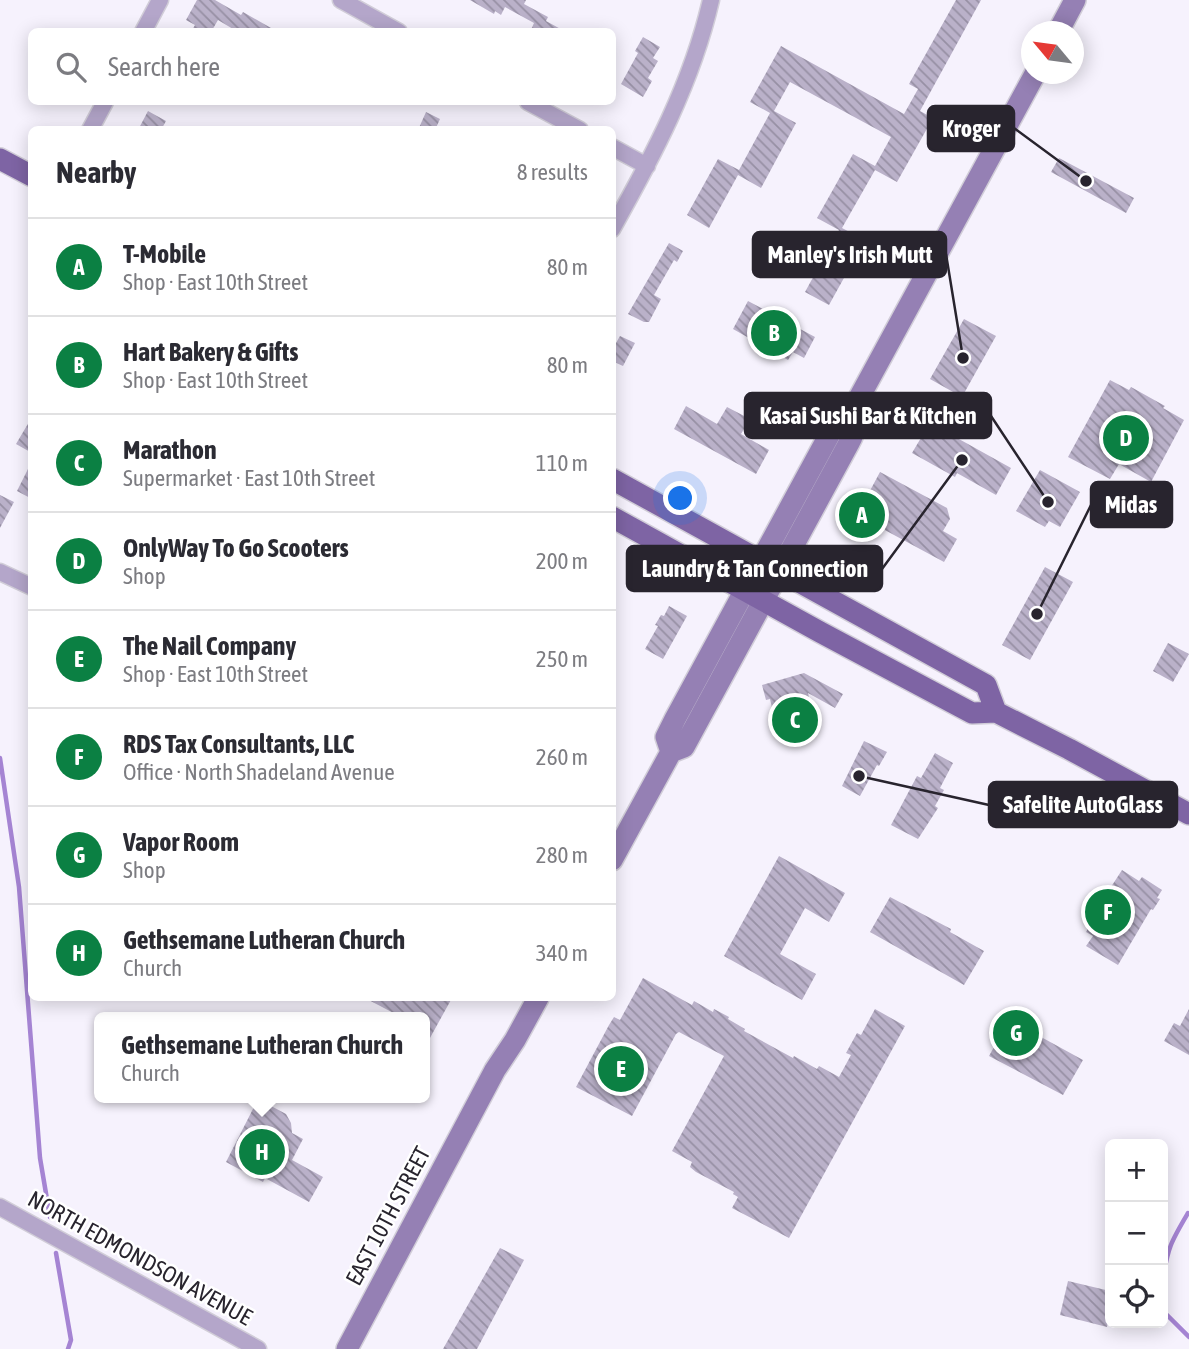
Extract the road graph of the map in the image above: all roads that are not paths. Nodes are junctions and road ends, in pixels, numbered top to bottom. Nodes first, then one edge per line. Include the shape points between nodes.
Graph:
1 (160, 0) edge
2 (341, 0) edge
3 (711, 0) edge
4 (1075, 0) edge
5 (1064, 21) edge
6 (145, 28) edge
7 (392, 28) edge
8 (1030, 84) edge
9 (103, 105) edge
10 (534, 105) edge
11 (92, 126) edge
12 (573, 126) edge
13 (616, 149) edge
14 (0, 159) edge
15 (647, 166) junction
16 (28, 174) edge
17 (616, 222) edge
18 (847, 420) junction
19 (616, 481) edge
20 (616, 519) edge
21 (760, 561) junction
22 (0, 572) edge
23 (779, 572) junction
24 (28, 585) edge
25 (744, 590) junction
26 (764, 601) junction
27 (996, 712) junction
28 (671, 752) junction
29 (1189, 814) edge
30 (616, 853) edge
31 (536, 1001) edge
32 (0, 1207) edge
33 (257, 1349) edge
34 (347, 1349) edge

1 - 6 street
2 - 7 street
3 - 15 street via 680,98
4 - 5 main road
8 - 18 main road
9 - 11 street
10 - 12 street
13 - 15 street
14 - 16 main road
15 - 17 street
18 - 21 main road via 833,428
18 - 23 main road via 852,437
19 - 21 main road
20 - 25 main road
21 - 23 main road
21 - 25 main road
22 - 24 street
23 - 26 main road
23 - 27 main road via 986,685
25 - 26 main road
25 - 28 main road via 666,737
26 - 27 main road via 972,713
26 - 28 main road via 684,747
27 - 29 main road
28 - 30 main road
31 - 34 main road, EAST 10TH STREET
32 - 33 street, NORTH EDMONDSON AVENUE

